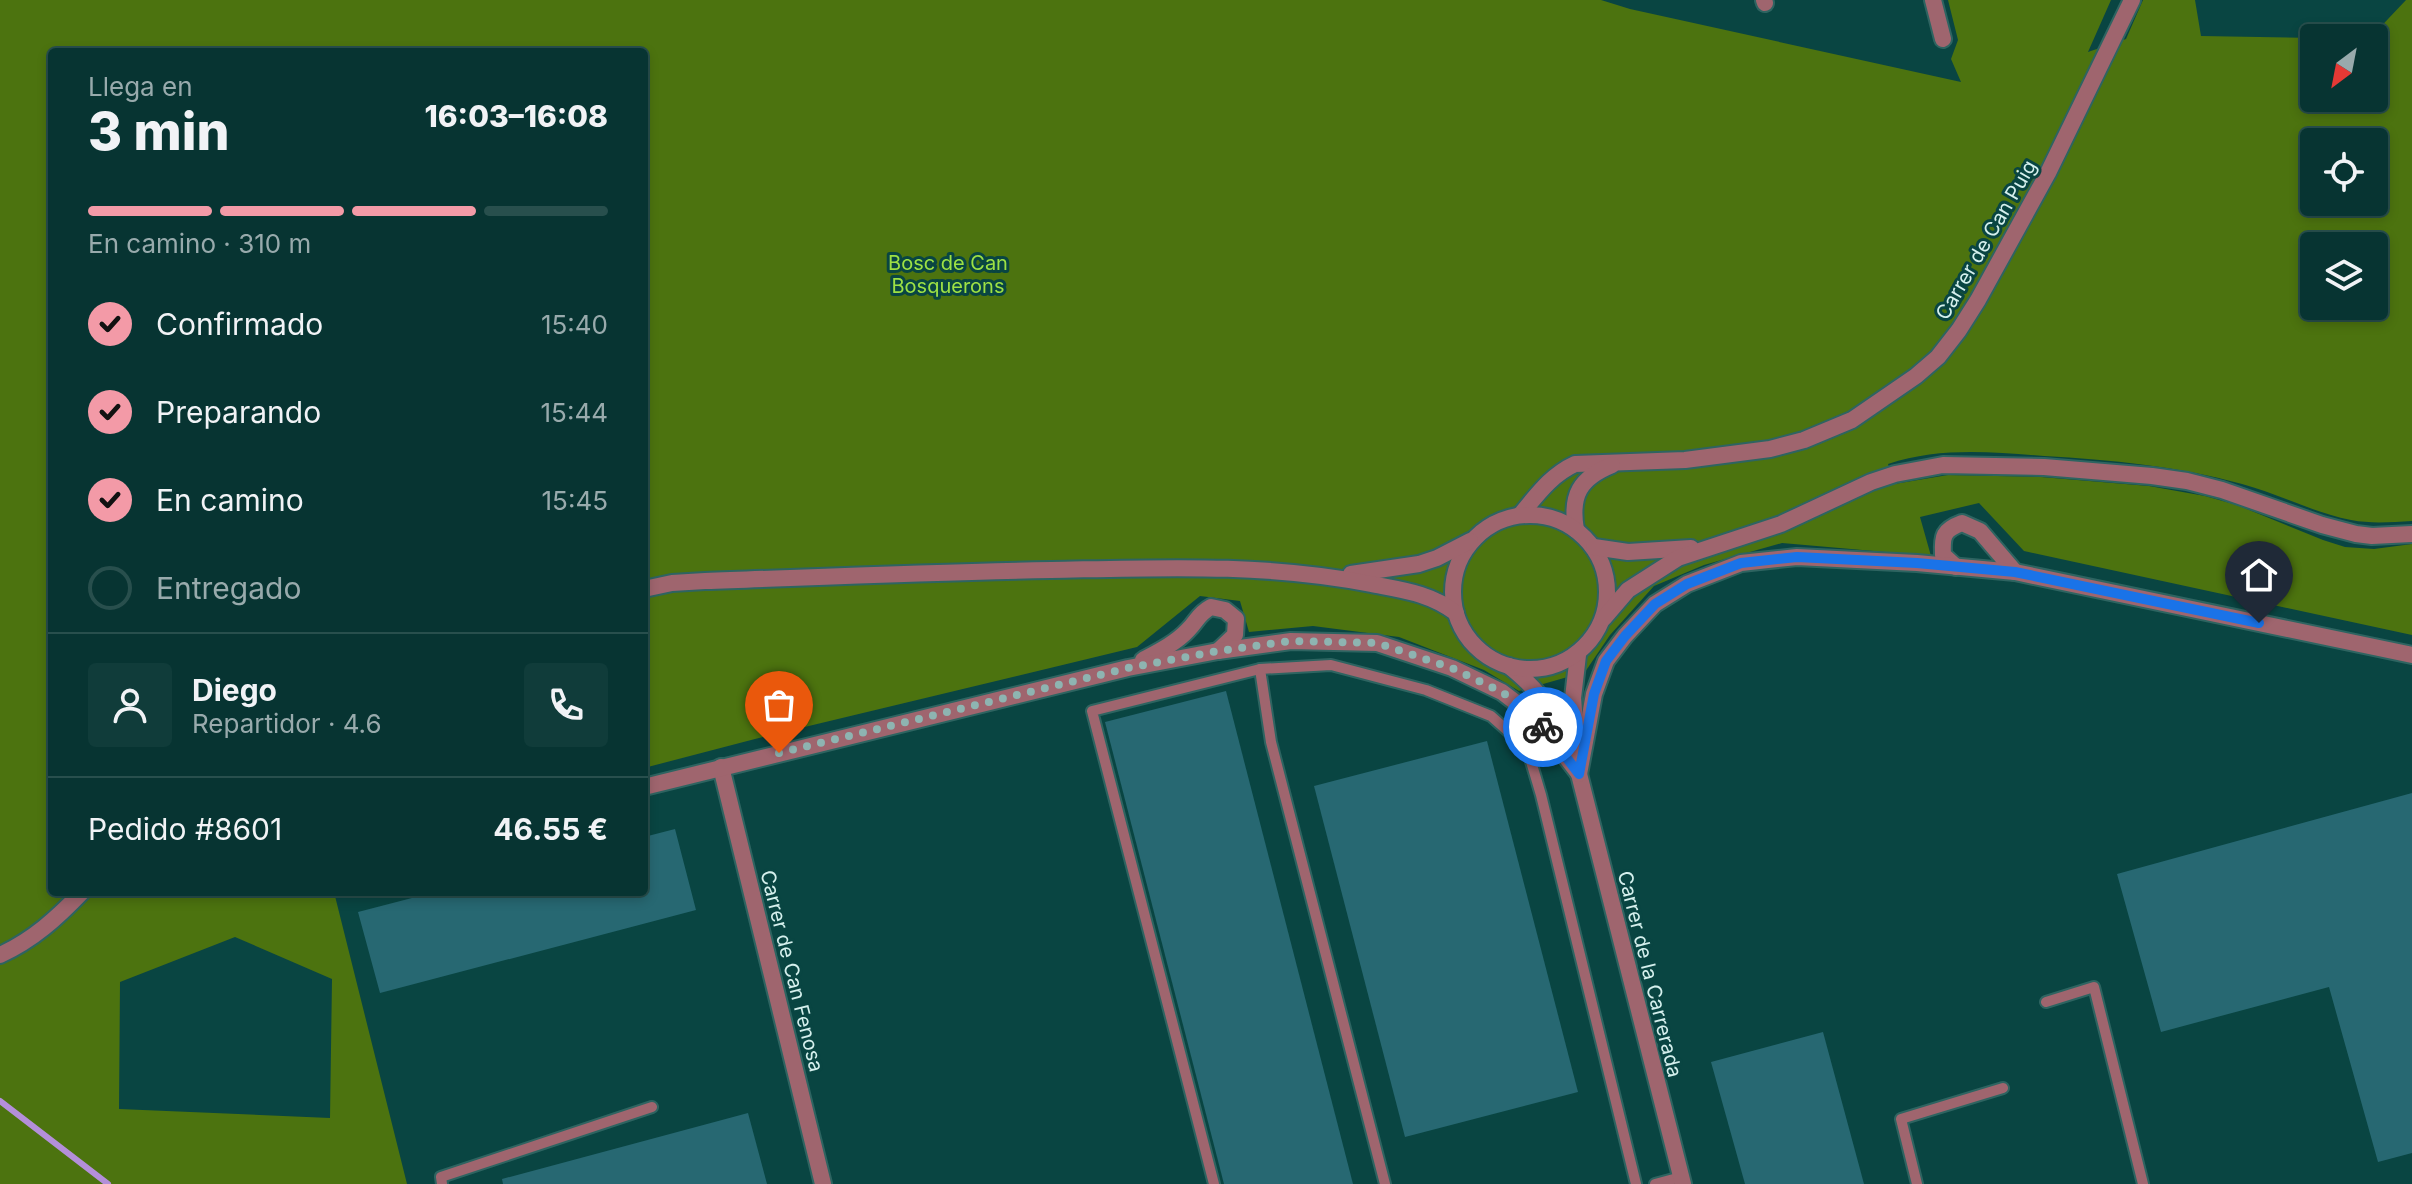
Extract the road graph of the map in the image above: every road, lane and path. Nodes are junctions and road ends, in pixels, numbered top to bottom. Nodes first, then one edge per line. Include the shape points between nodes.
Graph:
1 (1933, 0) edge
2 (2132, 0) edge
3 (1943, 39) dead end
4 (1618, 463) junction
5 (1521, 514) junction
6 (1576, 530) junction
7 (2412, 534) edge
8 (1472, 540) junction
9 (1594, 547) junction
10 (1713, 547) junction
11 (1956, 567) junction
12 (2015, 572) junction
13 (1333, 576) junction
14 (648, 588) edge
15 (1456, 613) junction
16 (1604, 618) junction
17 (1218, 651) junction
18 (1578, 655) junction
19 (2412, 655) edge
20 (1509, 666) junction
21 (1128, 668) junction
22 (1260, 669) junction
23 (721, 767) junction
24 (1579, 774) junction
25 (648, 786) edge
26 (78, 896) edge
27 (0, 955) edge
28 (2046, 1002) dead end
29 (2003, 1088) dead end
30 (652, 1107) dead end
31 (1682, 1180) edge
32 (442, 1184) edge
33 (823, 1184) edge
34 (1214, 1184) edge
35 (1385, 1184) edge
36 (1636, 1184) edge
37 (1655, 1184) edge
38 (1917, 1184) edge
39 (2143, 1184) edge

1 - 3 street
2 - 4 street, Carrer de Can Puig via 2048,173 1978,300 1938,357 1852,420 1804,440 1733,454
4 - 5 street, Carrer de Can Puig via 1590,462 1561,470
4 - 6 street, Carrer de Can Puig via 1594,473 1578,492
5 - 6 street
5 - 8 street via 1498,521
6 - 9 street
7 - 10 street via 2348,532 2175,479 1962,464 1895,474
8 - 13 street via 1419,564
8 - 15 street via 1457,566
9 - 10 street via 1628,552
9 - 16 street via 1607,585
10 - 16 street via 1678,558 1628,590
11 - 12 street
11 - 12 street via 1943,555 1942,539 1949,528 1962,523 1980,531
11 - 24 street via 1797,557 1741,563 1687,584 1655,604 1606,661 1594,694
12 - 19 street
13 - 14 street via 1205,568 987,571 705,581
13 - 15 street via 1416,592
15 - 20 street via 1479,649
16 - 18 street
17 - 21 street
17 - 21 street via 1235,635 1236,619 1211,607 1188,631
17 - 24 street via 1291,641 1377,643 1452,668 1502,692 1536,718
18 - 20 street via 1543,668
18 - 24 street, Carrer de la Carrerada via 1573,698
20 - 24 street, Carrer de la Carrerada via 1547,703
21 - 23 street
22 - 34 lane via 1092,711
22 - 35 lane via 1271,742
22 - 36 lane via 1331,665 1426,690 1491,716 1527,748
23 - 25 street
23 - 33 street, Carrer de Can Fenosa
24 - 31 street, Carrer de la Carrerada
26 - 27 street via 32,938
28 - 39 lane via 2094,987
29 - 38 lane via 1901,1119
30 - 32 lane via 441,1177
31 - 37 lane

